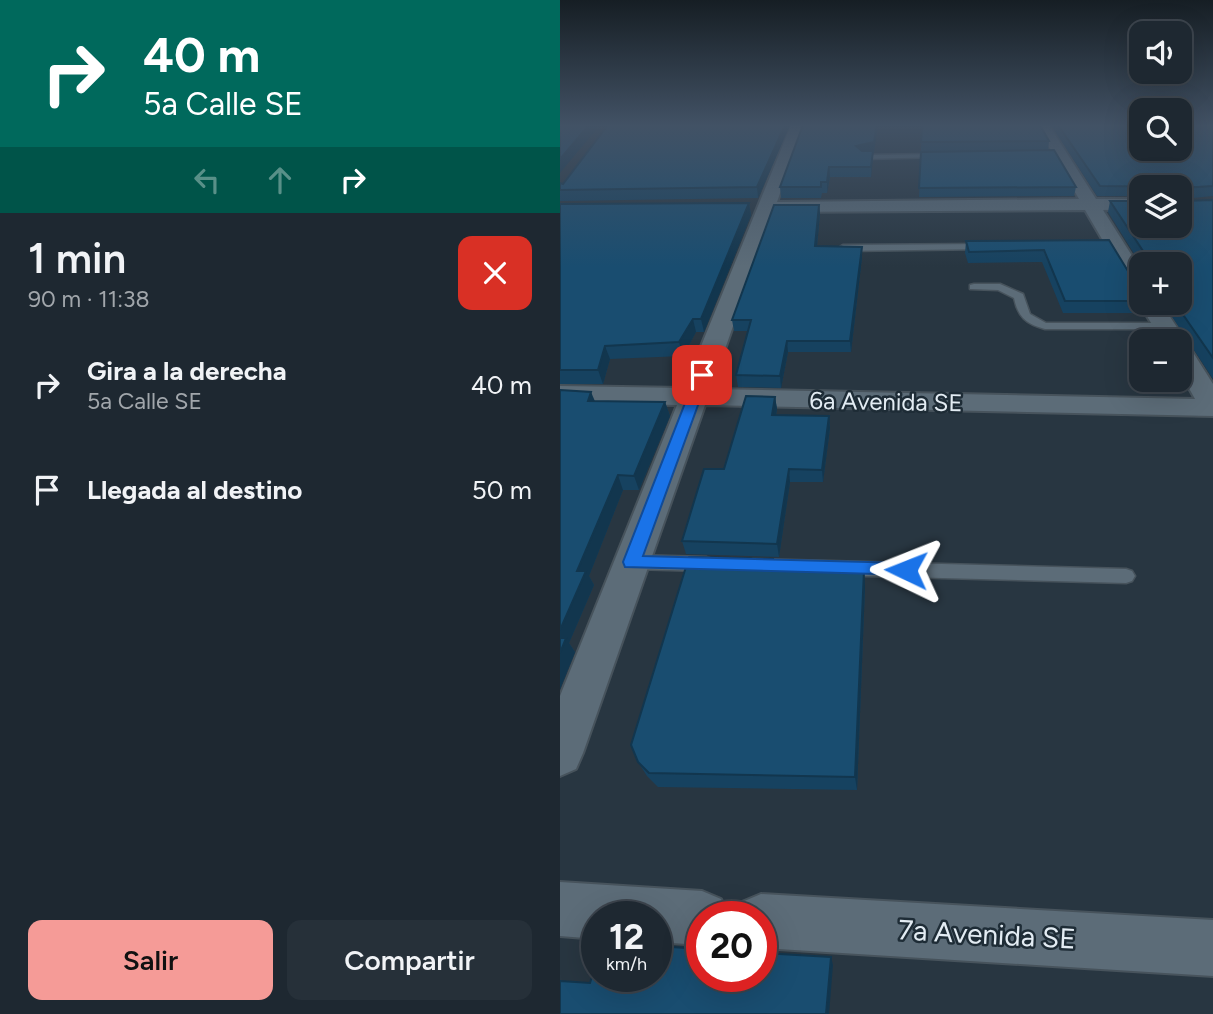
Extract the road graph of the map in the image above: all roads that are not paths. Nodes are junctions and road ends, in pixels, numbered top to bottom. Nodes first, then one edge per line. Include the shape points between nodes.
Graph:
1 (775, 172) edge
2 (1068, 172) edge
3 (1091, 204) junction
4 (1129, 204) edge
5 (759, 207) junction
6 (991, 247) edge
7 (837, 248) edge
8 (1129, 272) edge
9 (974, 287) dead end
10 (1129, 331) edge
11 (1192, 372) edge
12 (560, 394) edge
13 (693, 399) junction
14 (1213, 408) edge
15 (632, 562) junction
16 (1126, 576) dead end
17 (560, 753) edge
18 (560, 909) edge
19 (686, 917) edge
20 (777, 922) edge
21 (1213, 948) edge

1 - 5 street
2 - 3 street
3 - 4 street
3 - 5 street
3 - 8 street via 1110,247
5 - 13 street
6 - 7 lane
9 - 10 lane via 1012,289 1019,296 1023,316 1031,322
11 - 14 street
12 - 13 street, 6a Avenida SE
13 - 14 street, 6a Avenida SE
13 - 15 street
15 - 16 lane
15 - 17 street
18 - 19 street
20 - 21 street, 7a Avenida SE

